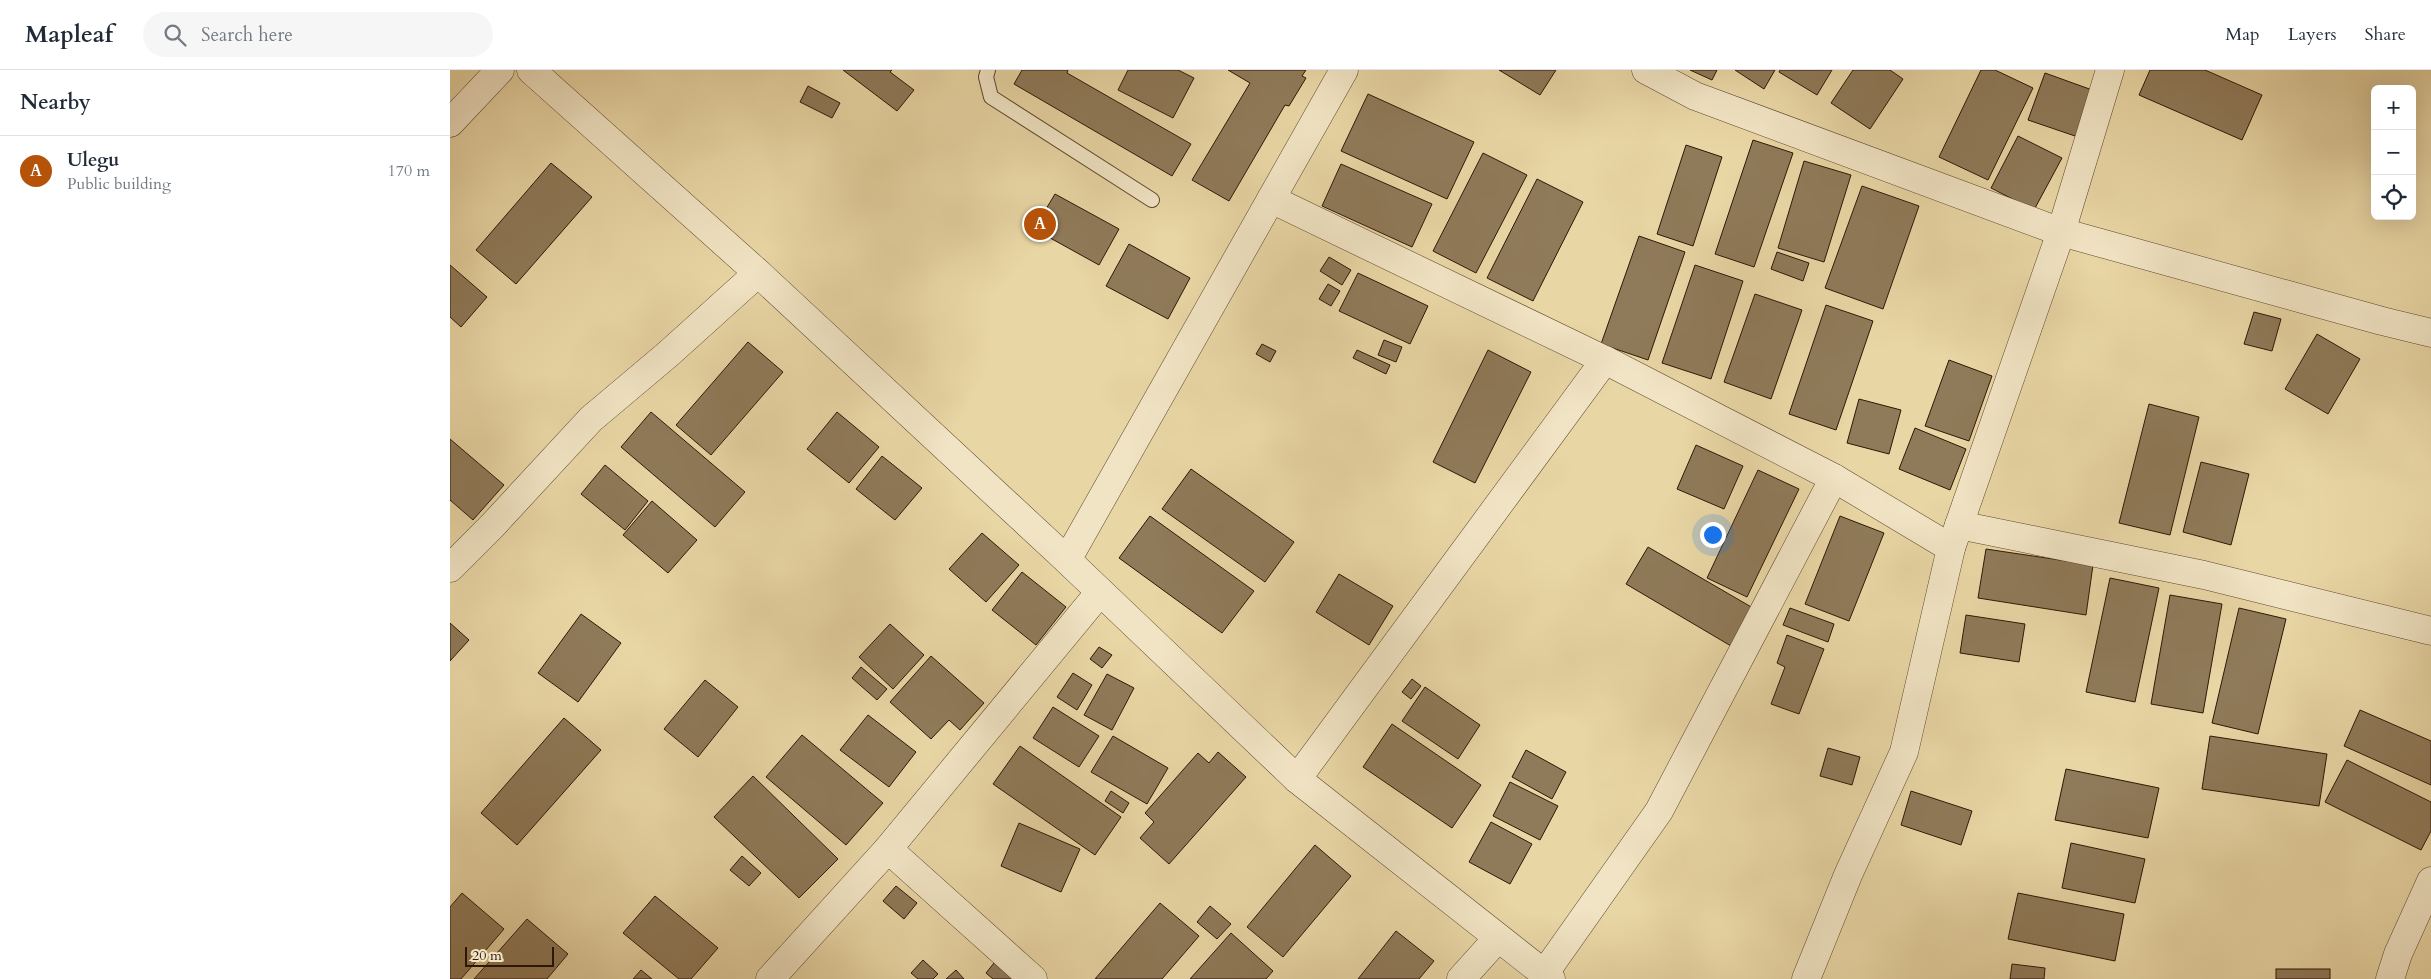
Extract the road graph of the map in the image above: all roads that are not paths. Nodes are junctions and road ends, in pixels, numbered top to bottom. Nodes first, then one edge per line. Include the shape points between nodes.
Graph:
1 (500, 70) edge
2 (532, 70) edge
3 (988, 70) edge
4 (1344, 70) edge
5 (1646, 70) edge
6 (2110, 70) edge
7 (450, 123) edge
8 (1271, 199) junction
9 (1152, 200) dead end
10 (2061, 232) junction
11 (758, 273) junction
12 (2431, 333) edge
13 (1605, 360) junction
14 (1834, 478) junction
15 (1955, 536) junction
16 (1067, 560) junction
17 (450, 568) edge
18 (1100, 592) junction
19 (2431, 631) edge
20 (1297, 779) junction
21 (888, 849) junction
22 (2431, 881) edge
23 (1498, 938) junction
24 (1548, 976) edge
25 (770, 979) edge
26 (1034, 979) edge
27 (1461, 979) edge
28 (1806, 979) edge
29 (2390, 979) edge

1 - 7 street
2 - 11 street
3 - 9 lane via 986,78 990,97
4 - 8 street
5 - 10 street via 1695,96
6 - 10 street
8 - 13 street
8 - 16 street
10 - 12 street
10 - 15 street
11 - 16 street
11 - 17 street via 591,419
13 - 14 street
13 - 20 street
14 - 15 street
14 - 24 street via 1660,811
15 - 19 street via 2204,575
15 - 28 street via 1904,752 1848,875
16 - 18 street
18 - 20 street
18 - 21 street
20 - 23 street
21 - 25 street
21 - 26 street
22 - 29 street
23 - 24 street
23 - 27 street

